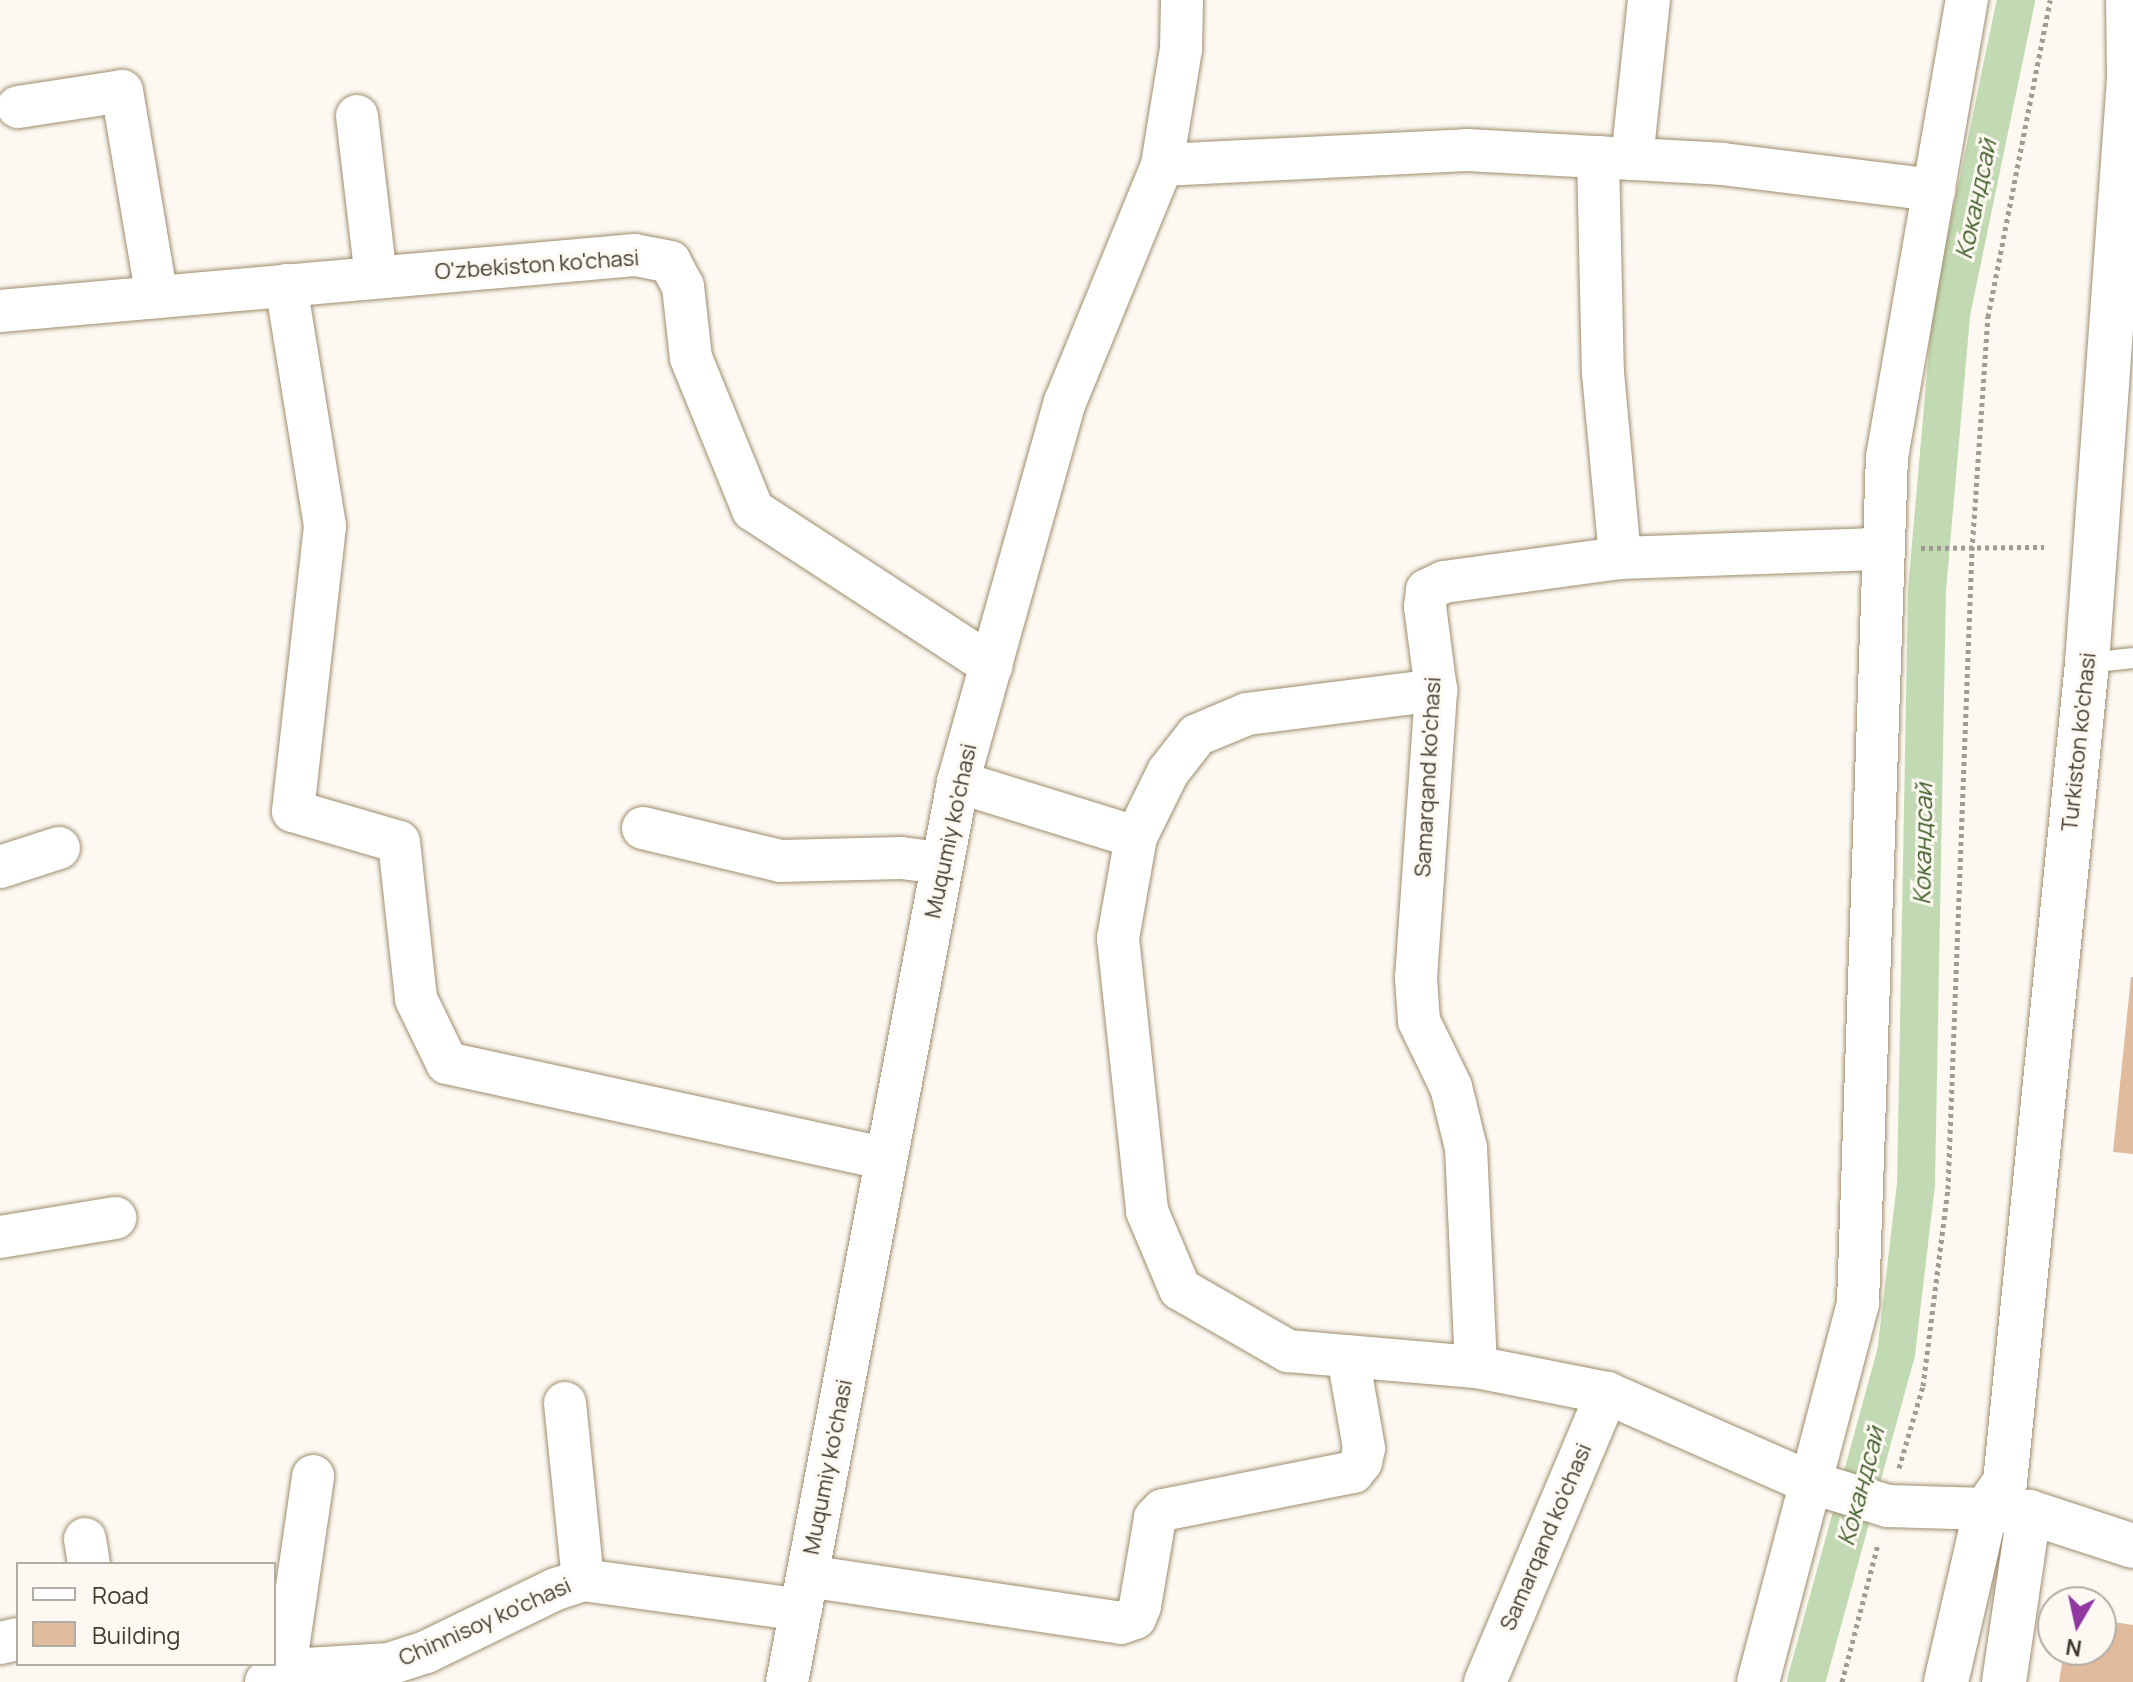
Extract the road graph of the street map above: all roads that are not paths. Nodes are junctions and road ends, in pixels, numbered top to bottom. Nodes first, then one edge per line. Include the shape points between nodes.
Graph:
1 (1182, 0) edge
2 (1649, 0) edge
3 (1967, 0) edge
4 (2128, 0) edge
5 (2131, 78) edge
6 (18, 107) dead end
7 (357, 116) dead end
8 (1615, 158) junction
9 (1162, 165) junction
10 (1934, 190) junction
11 (376, 277) junction
12 (286, 285) junction
13 (157, 297) junction
14 (0, 311) edge
15 (1884, 548) junction
16 (1620, 558) junction
17 (2133, 658) edge
18 (2087, 663) junction
19 (992, 666) junction
20 (1436, 690) junction
21 (958, 782) junction
22 (643, 828) dead end
23 (1136, 837) junction
24 (59, 848) dead end
25 (942, 863) junction
26 (0, 867) edge
27 (886, 1159) junction
28 (115, 1218) dead end
29 (0, 1237) edge
30 (1348, 1356) junction
31 (1476, 1367) junction
32 (1607, 1393) junction
33 (565, 1403) dead end
34 (313, 1476) dead end
35 (1809, 1482) junction
36 (2007, 1501) junction
37 (2133, 1546) edge
38 (583, 1580) junction
39 (804, 1593) junction
40 (275, 1679) edge
41 (787, 1682) edge
42 (1485, 1682) edge
43 (1758, 1682) edge
44 (1946, 1682) edge
45 (2004, 1682) edge

1 - 9 street, Muqumiy ko'chasi via 1181,49
2 - 8 street
3 - 10 street
4 - 5 main road, Turkiston ko'chasi
5 - 18 main road, Turkiston ko'chasi
6 - 13 street via 122,91
7 - 11 street
8 - 9 street via 1467,150
8 - 10 street via 1722,164
8 - 16 street via 1603,373
9 - 19 street, Muqumiy ko'chasi via 1065,402
10 - 15 street via 1887,457
11 - 12 street, O'zbekiston ko'chasi
11 - 19 street, O'zbekiston ko'chasi via 635,255 670,262 683,286 691,358 753,510
12 - 13 street, O'zbekiston ko'chasi
12 - 27 street via 325,526 293,811 399,842 416,999 447,1063
13 - 14 street, O'zbekiston ko'chasi
15 - 16 street, Samarqand ko'chasi
15 - 35 street via 1858,1303
16 - 20 street, Samarqand ko'chasi via 1444,582 1427,590
17 - 18 lane
18 - 36 main road, Turkiston ko'chasi
19 - 21 street, Muqumiy ko'chasi
20 - 23 street via 1247,714 1197,735 1168,772
20 - 31 street, Samarqand ko'chasi via 1416,978 1419,1021 1451,1087 1466,1148
21 - 23 street
21 - 25 street, Muqumiy ko'chasi
22 - 25 street via 780,861 901,858
23 - 30 street via 1118,938 1147,1211 1180,1289 1288,1351
24 - 26 street
25 - 27 street, Muqumiy ko'chasi
27 - 39 street, Muqumiy ko'chasi
28 - 29 street
30 - 31 street
30 - 39 street, Chinnisoy ko'chasi via 1364,1448 1353,1472 1163,1510 1155,1518 1135,1618 1121,1623
31 - 32 street
32 - 35 street
32 - 42 street, Samarqand ko'chasi
33 - 38 street
34 - 40 street
35 - 36 street via 1888,1506
35 - 43 street
36 - 37 main road
36 - 44 main road, Turkiston ko'chasi
36 - 45 main road, Turkiston ko'chasi
38 - 39 street, Chinnisoy ko'chasi
38 - 40 street, Chinnisoy ko'chasi via 389,1664 306,1669
39 - 41 street, Muqumiy ko'chasi

